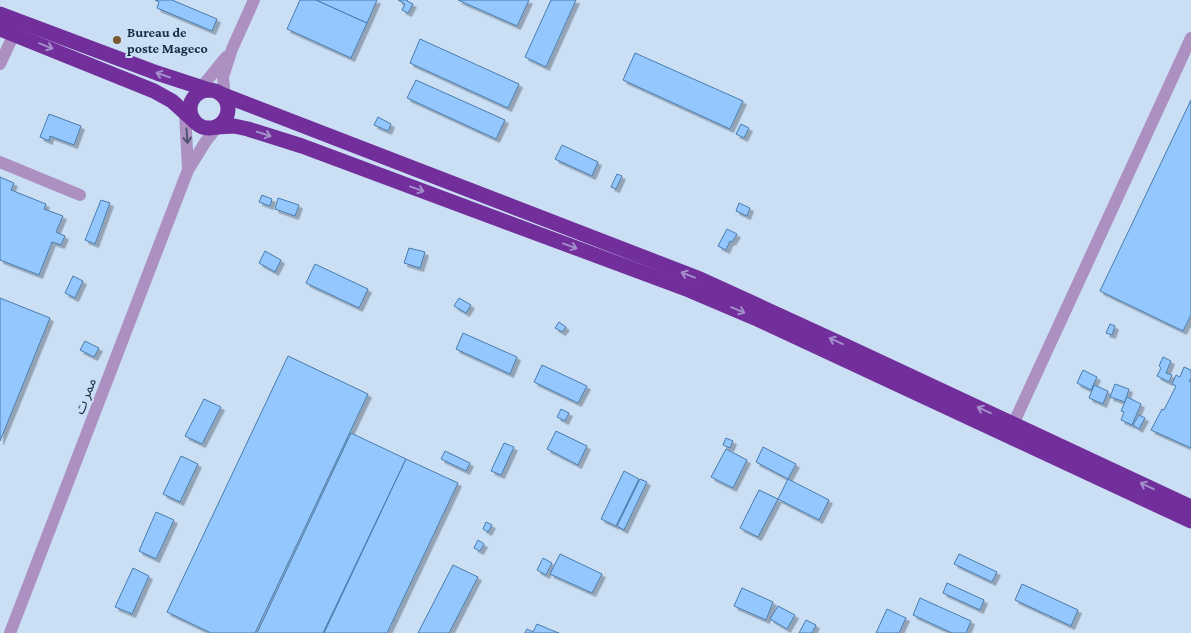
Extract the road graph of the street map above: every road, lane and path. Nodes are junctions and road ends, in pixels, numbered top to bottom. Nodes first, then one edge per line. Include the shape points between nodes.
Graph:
1 (254, 0) edge
2 (0, 14) edge
3 (0, 29) edge
4 (14, 34) junction
5 (1190, 43) edge
6 (232, 49) junction
7 (0, 64) edge
8 (205, 100) junction
9 (217, 127) junction
10 (0, 162) edge
11 (188, 170) junction
12 (80, 195) dead end
13 (1010, 430) junction
14 (1191, 507) edge
15 (1191, 521) edge
16 (10, 633) edge

1 - 6 street
8 -> 2 highway via 156,73
3 - 4 highway
4 - 7 street
4 -> 8 highway via 172,101
5 - 13 street
6 - 8 street
6 - 8 street, ممر ت via 223,77
8 - 9 highway via 204,128
8 - 9 highway via 228,105 226,118
8 -> 11 street, ممر ت via 188,147
13 -> 8 highway via 844,345 700,279
9 - 11 street, ممر ت
9 -> 13 highway via 248,129 302,146 689,290
10 - 12 street
11 - 16 street, ممر ت
14 -> 13 highway
13 - 15 highway

